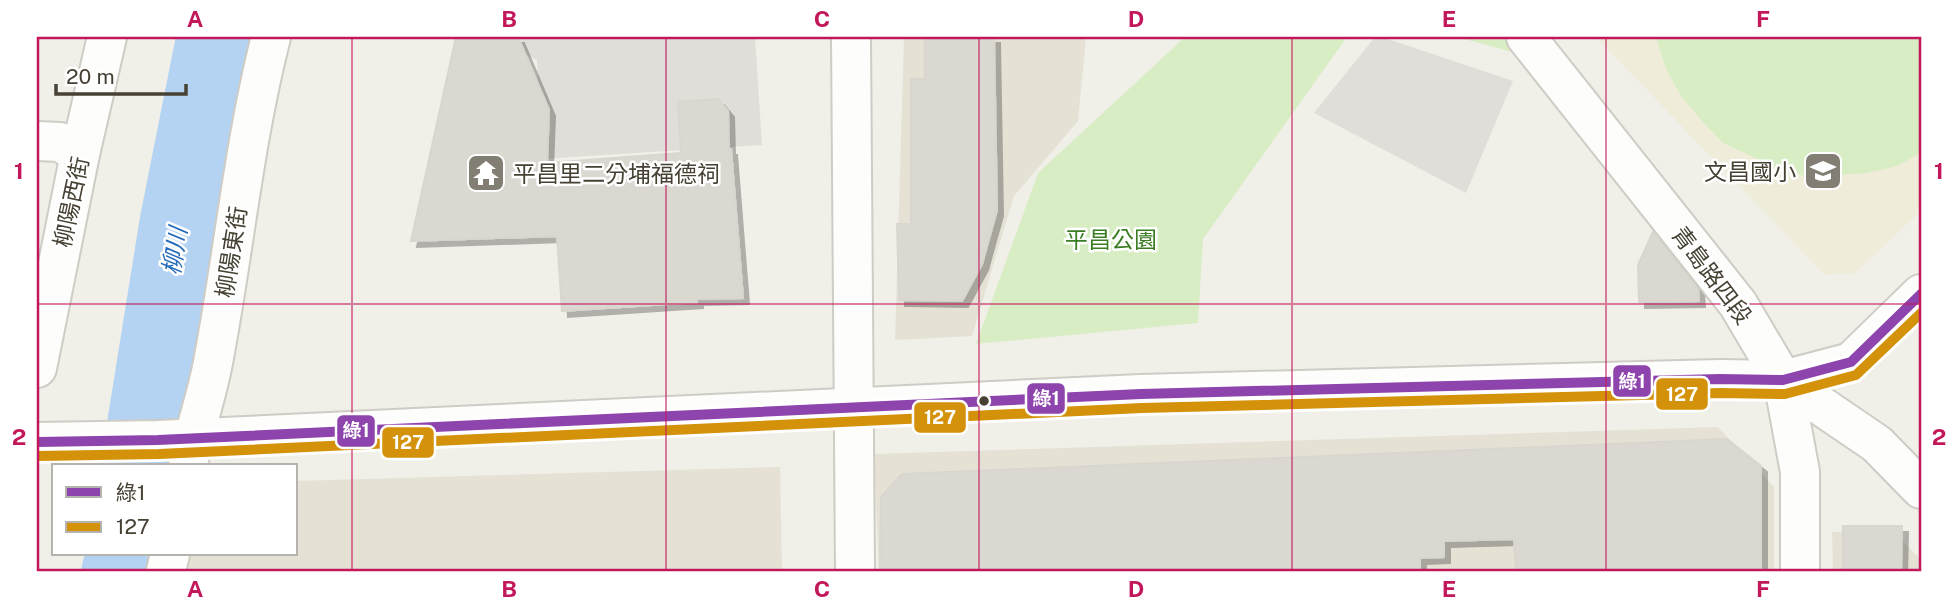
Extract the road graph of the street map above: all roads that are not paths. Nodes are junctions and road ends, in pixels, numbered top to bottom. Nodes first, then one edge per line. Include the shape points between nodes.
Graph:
1 (107, 37) edge
2 (271, 37) edge
3 (851, 37) edge
4 (1526, 37) edge
5 (37, 141) edge
6 (80, 154) junction
7 (1921, 295) edge
8 (37, 368) edge
9 (1783, 380) junction
10 (854, 408) junction
11 (53, 442) edge
12 (180, 448) edge
13 (1921, 489) edge
14 (855, 571) edge
15 (1800, 571) edge

1 - 6 street, 柳陽西街
2 - 12 street, 柳陽東街 via 258,85 214,361
3 - 10 street
4 - 9 street, 青島路四段 via 1738,304
5 - 6 street via 60,142
6 - 8 street, 柳陽西街
7 - 9 street via 1851,362
9 - 10 street via 1168,394
9 - 13 street, 青島路四段 via 1877,444
9 - 15 street via 1800,472
10 - 12 street
10 - 14 street
11 - 12 street

